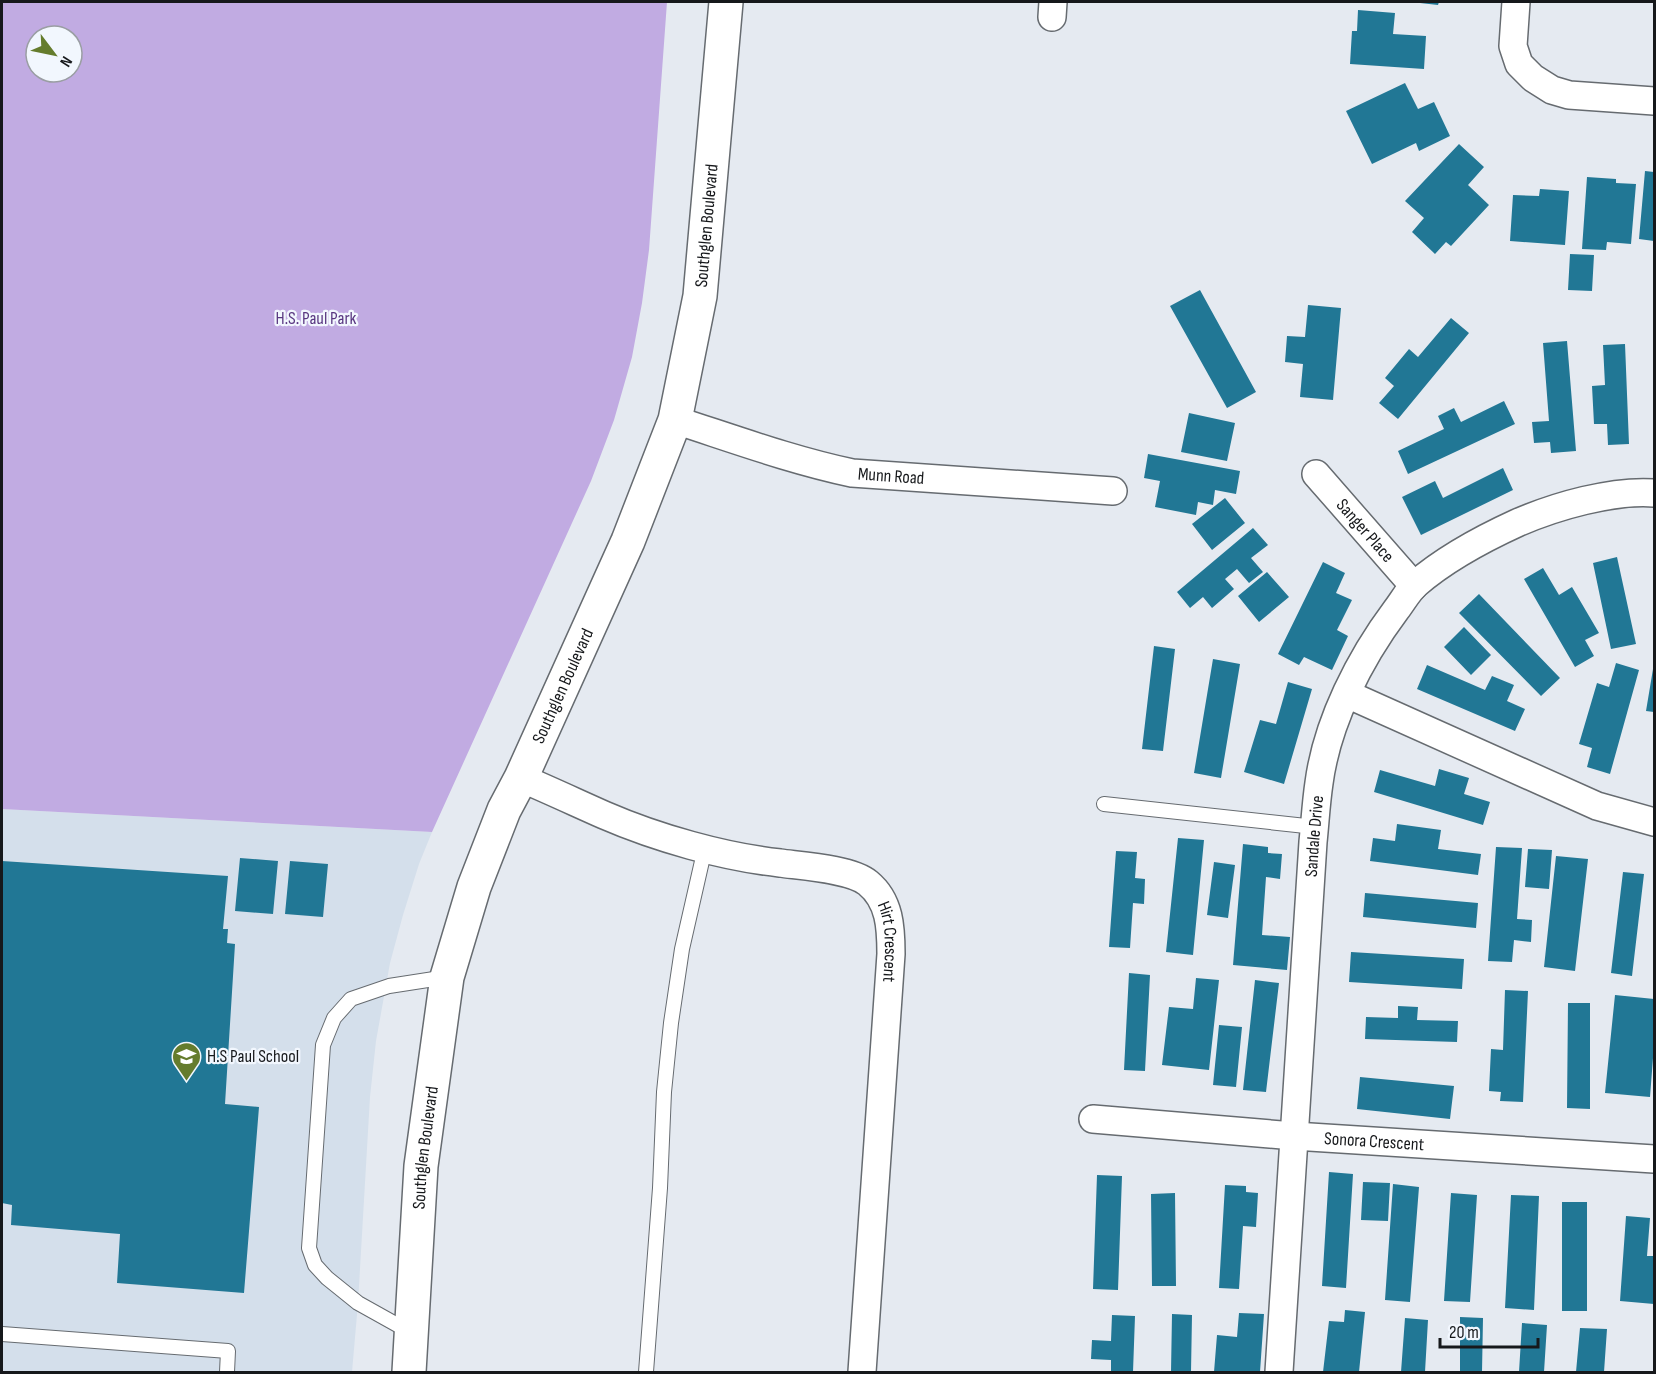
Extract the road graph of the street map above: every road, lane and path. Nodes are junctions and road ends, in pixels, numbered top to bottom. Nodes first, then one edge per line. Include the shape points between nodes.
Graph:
1 (726, 2) edge
2 (1516, 2) edge
3 (1654, 101) edge
4 (675, 420) junction
5 (1316, 474) dead end
6 (1113, 491) dead end
7 (1654, 493) edge
8 (1414, 586) junction
9 (1347, 694) junction
10 (521, 778) junction
11 (1104, 804) dead end
12 (1654, 822) edge
13 (1315, 827) junction
14 (705, 848) junction
15 (447, 977) junction
16 (1093, 1119) dead end
17 (1294, 1136) junction
18 (1654, 1160) edge
19 (412, 1333) junction
20 (2, 1334) edge
21 (226, 1372) edge
22 (409, 1372) edge
23 (646, 1372) edge
24 (862, 1372) edge
25 (1280, 1372) edge

1 - 4 street, Southglen Boulevard via 700,296
2 - 3 street via 1513,46 1519,64 1533,78 1569,95
4 - 6 street, Munn Road via 766,451 852,473
4 - 10 street, Southglen Boulevard via 628,541
5 - 8 street, Sanger Place
7 - 8 street, Sandale Drive via 1592,499 1539,513 1450,558
8 - 9 street, Sandale Drive via 1381,630
9 - 12 street via 1587,802
9 - 13 street, Sandale Drive via 1332,729 1319,782
10 - 14 street, Hirt Crescent via 606,816
10 - 15 street, Southglen Boulevard via 474,887
11 - 13 lane
13 - 17 street, Sandale Drive
14 - 23 lane via 682,950 671,1023
14 - 24 street, Hirt Crescent via 855,875 880,895 887,911 891,954
15 - 19 street, Southglen Boulevard via 421,1166
15 - 19 lane via 389,986 351,999 334,1018 323,1045 309,1248 315,1265 327,1278 358,1303
16 - 17 street, Sonora Crescent
17 - 18 street, Sonora Crescent
17 - 25 street, Sandale Drive
19 - 22 street, Southglen Boulevard
20 - 21 lane via 228,1352

